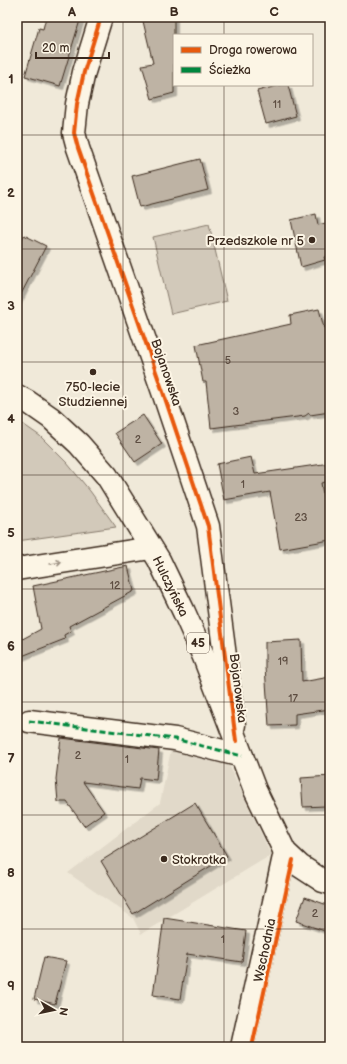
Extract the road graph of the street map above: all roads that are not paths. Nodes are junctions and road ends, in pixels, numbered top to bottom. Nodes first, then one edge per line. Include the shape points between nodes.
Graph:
1 (101, 17) edge
2 (17, 396) edge
3 (151, 548) junction
4 (17, 569) edge
5 (28, 721) dead end
6 (239, 749) junction
7 (285, 852) junction
8 (330, 884) edge
9 (242, 1047) edge

1 - 6 street, Bojanowska via 84,72 74,133 208,526
2 - 3 street, Hulczyńska / 45 via 51,418 107,476
4 -> 3 street
3 - 6 street, Hulczyńska / 45 via 204,657
5 - 6 street
6 - 7 street, Hulczyńska / 45 via 255,790
7 - 8 street, Hulczyńska / 45 via 300,866
7 - 9 street, Wschodnia

